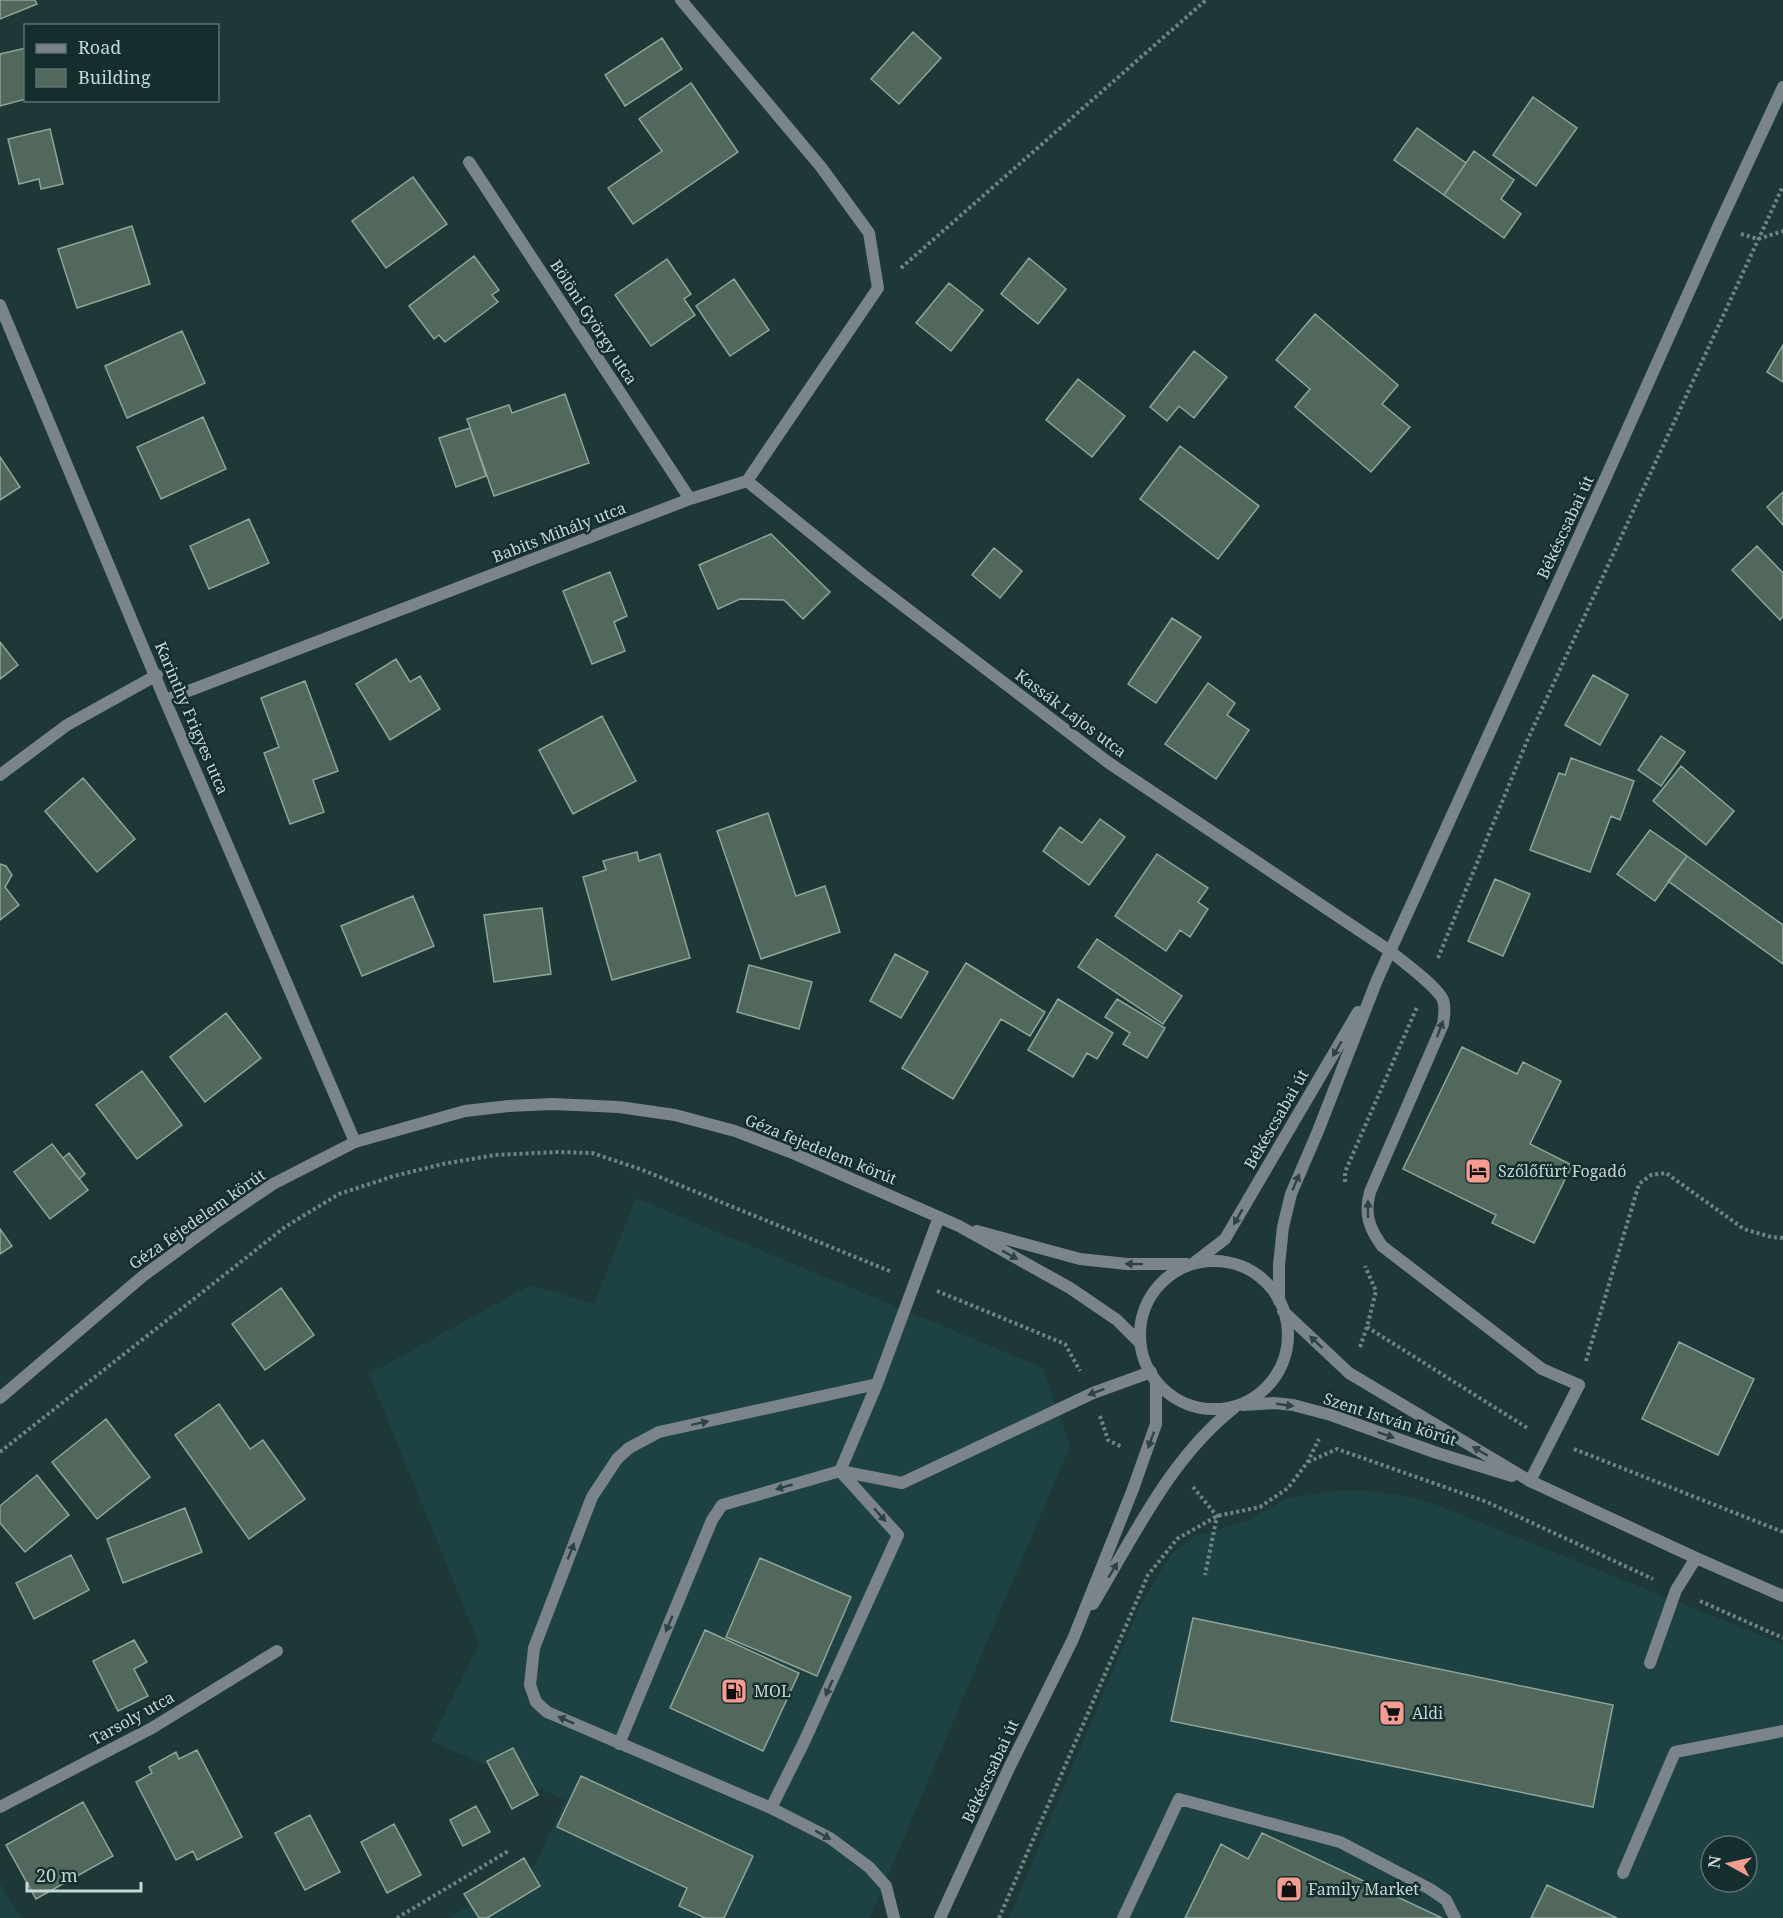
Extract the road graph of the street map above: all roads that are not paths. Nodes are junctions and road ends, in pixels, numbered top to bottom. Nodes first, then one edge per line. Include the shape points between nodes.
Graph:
1 (681, 0) edge
2 (1783, 87) edge
3 (469, 162) dead end
4 (0, 305) edge
5 (747, 481) junction
6 (690, 499) junction
7 (157, 675) junction
8 (165, 700) junction
9 (0, 775) edge
10 (1390, 951) junction
11 (1377, 980) junction
12 (355, 1142) junction
13 (939, 1217) junction
14 (959, 1226) junction
15 (1192, 1264) junction
16 (1281, 1306) junction
17 (1140, 1343) junction
18 (1154, 1377) junction
19 (877, 1384) junction
20 (0, 1398) edge
21 (1238, 1406) junction
22 (840, 1471) junction
23 (1530, 1481) junction
24 (1696, 1558) junction
25 (1783, 1596) edge
26 (1073, 1639) junction
27 (277, 1651) dead end
28 (1650, 1663) dead end
29 (1783, 1731) edge
30 (620, 1744) junction
31 (0, 1807) edge
32 (771, 1808) junction
33 (1623, 1874) dead end
34 (894, 1918) edge
35 (940, 1918) edge
36 (1123, 1918) edge
37 (1455, 1918) edge

1 - 5 street via 821,167 869,233 878,288
2 - 10 street, Békéscsabai út
3 - 6 street, Bölöni György utca
4 - 7 street, Karinthy Frigyes utca
5 - 6 street, Babits Mihály utca
5 - 10 street, Kassák Lajos utca via 1108,763
6 - 8 street, Babits Mihály utca
7 - 8 street, Karinthy Frigyes utca
7 - 9 street via 67,726
8 - 12 street, Karinthy Frigyes utca
10 - 11 street, Békéscsabai út
23 -> 10 street, Kassák Lajos utca via 1579,1385 1542,1369 1382,1246 1366,1212 1367,1201 1443,1024 1445,1008 1442,997
11 -> 15 street, Békéscsabai út via 1225,1239
16 -> 11 street, Békéscsabai út via 1279,1265 1291,1194
12 - 13 street, Géza fejedelem körút via 465,1111 553,1104 619,1107 675,1115 735,1131
12 - 20 street, Géza fejedelem körút via 273,1184 218,1221 143,1276
13 - 14 street, Géza fejedelem körút
13 - 19 street
15 -> 14 street, Géza fejedelem körút via 1080,1259
14 -> 17 street, Géza fejedelem körút via 1070,1288 1117,1320
15 - 16 street, Békéscsabai út via 1226,1262 1247,1269 1266,1283
15 - 17 street, Békéscsabai út via 1164,1280 1149,1298 1141,1320
16 - 21 street, Békéscsabai út via 1287,1347 1279,1370 1264,1389
23 -> 16 street, Szent István körút via 1349,1373
17 - 18 street, Békéscsabai út
18 - 21 street, Békéscsabai út via 1174,1398 1195,1407
18 -> 22 street via 1093,1393 902,1483
18 -> 26 street, Békéscsabai út via 1156,1424
19 - 22 street
30 -> 19 street via 547,1712 536,1701 530,1684 534,1648 592,1497 617,1460 629,1448 659,1432
21 -> 23 street, Szent István körút via 1293,1405
26 -> 21 street, Békéscsabai út via 1172,1473 1207,1430
22 -> 30 street via 722,1505 712,1520
22 -> 32 street via 898,1535
23 - 24 street, Szent István körút
24 - 25 street, Szent István körút
24 - 28 street via 1676,1590
26 - 35 street, Békéscsabai út
27 - 31 street, Tarsoly utca via 152,1728
29 - 33 street via 1675,1752
30 - 32 street
32 -> 34 street via 830,1838 869,1867 886,1886
36 - 37 street via 1179,1799 1340,1842 1430,1888 1446,1900

